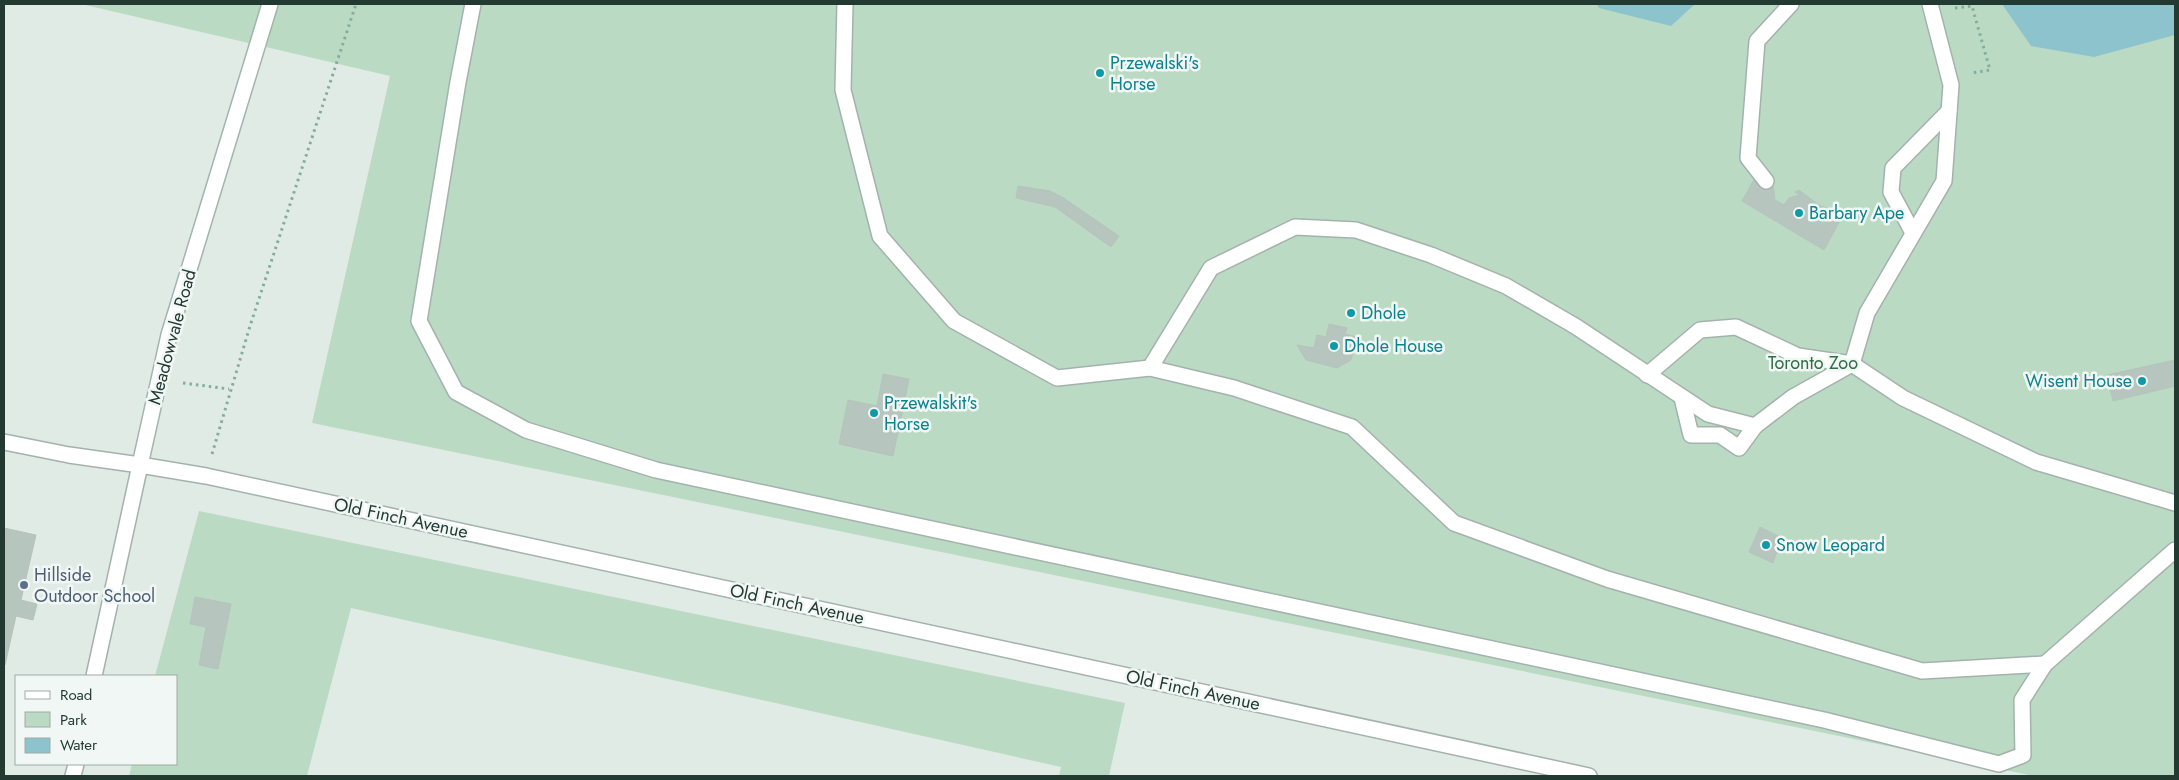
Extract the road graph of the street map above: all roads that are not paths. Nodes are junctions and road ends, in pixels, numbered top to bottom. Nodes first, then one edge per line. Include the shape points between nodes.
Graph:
1 (270, 4) edge
2 (474, 4) edge
3 (845, 4) edge
4 (1791, 4) edge
5 (1931, 8) edge
6 (1949, 111) junction
7 (1766, 181) dead end
8 (1913, 233) junction
9 (1852, 364) junction
10 (1150, 368) junction
11 (1646, 375) junction
12 (1682, 398) junction
13 (1755, 426) junction
14 (4, 442) edge
15 (140, 466) junction
16 (2175, 503) edge
17 (2175, 550) edge
18 (2045, 664) junction
19 (94, 675) edge
20 (1588, 776) edge

1 - 15 street, Meadowvale Road via 169,335
2 - 18 street via 419,321 456,392 526,430 656,470 1824,720 1999,764 2023,755 2022,700
3 - 10 street via 843,90 880,236 954,321 1057,378
4 - 7 street via 1757,40 1748,158
5 - 6 street via 1951,85
6 - 8 street via 1944,181
6 - 8 street via 1893,168 1891,192
8 - 9 street via 1867,312
9 - 11 street via 1798,356 1736,327 1700,330
9 - 13 street via 1793,397
9 - 16 street via 1903,398 2036,462
10 - 11 street via 1211,268 1295,227 1356,230 1431,255 1506,286 1575,326
10 - 18 street via 1234,388 1352,427 1454,523 1607,579 1922,671
11 - 12 street
12 - 13 street via 1708,414
12 - 13 street via 1691,435 1720,435 1739,448
14 - 15 street, Old Finch Avenue
15 - 19 street, Meadowvale Road
15 - 20 street, Old Finch Avenue via 206,476
17 - 18 street

